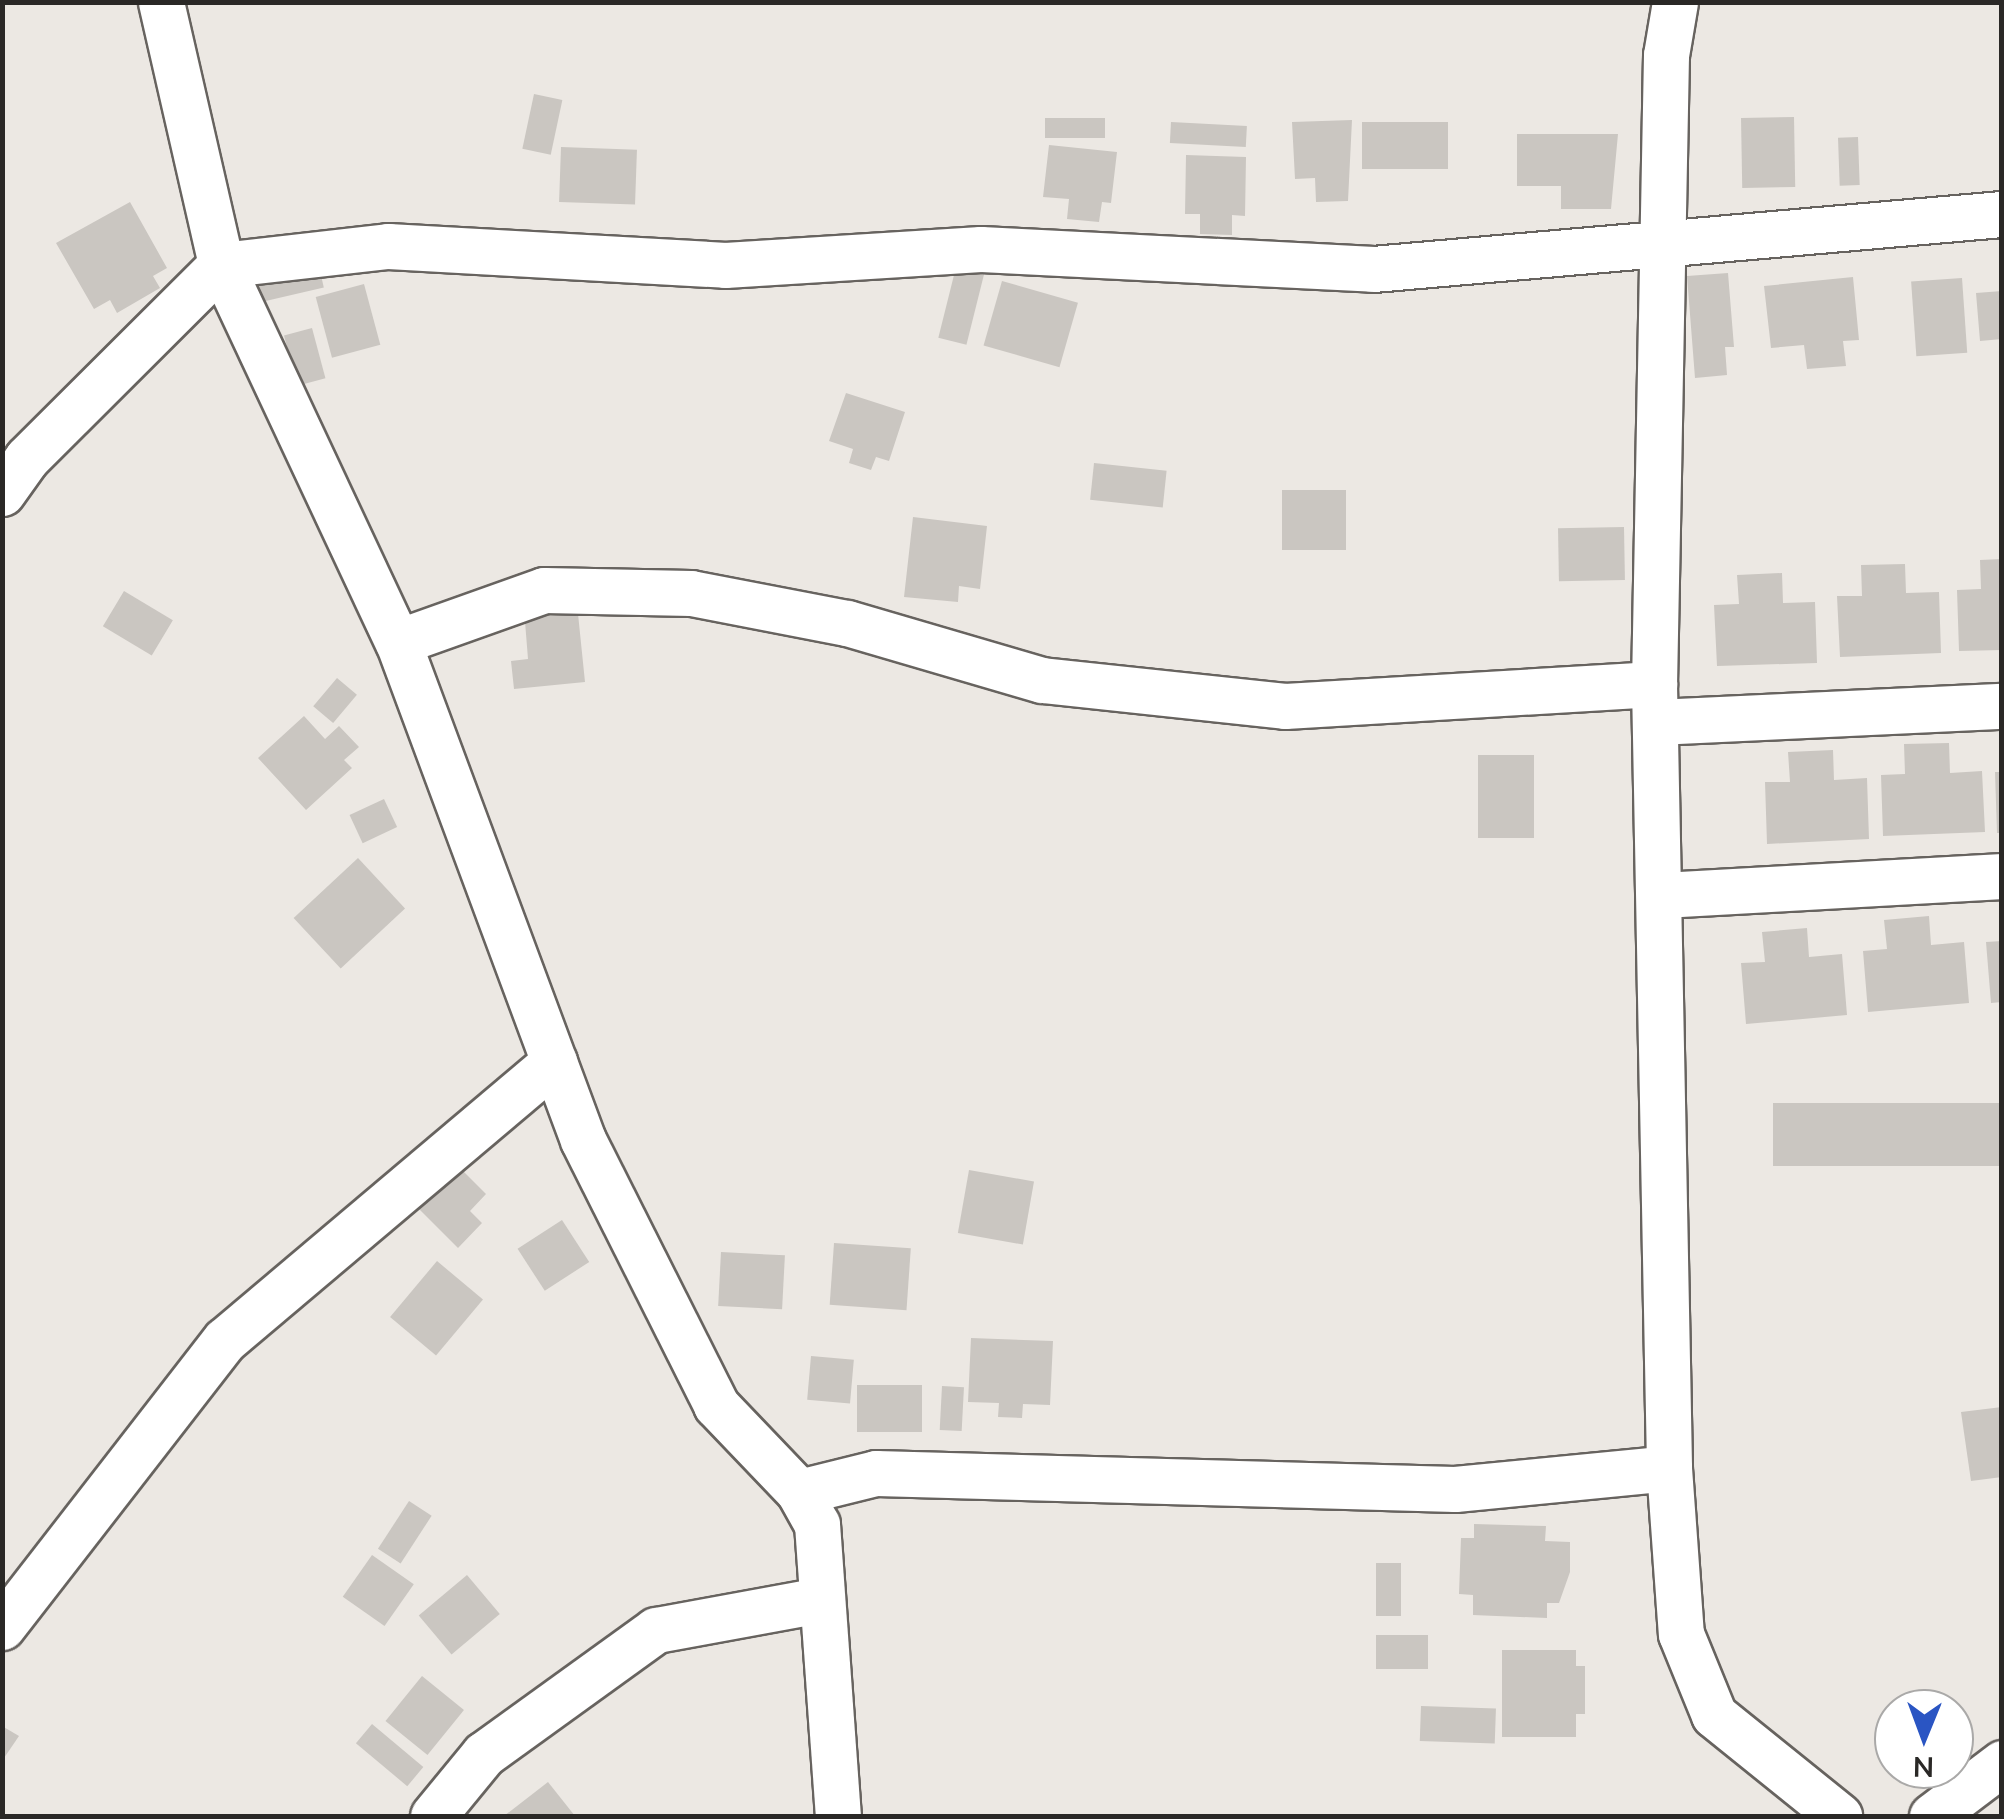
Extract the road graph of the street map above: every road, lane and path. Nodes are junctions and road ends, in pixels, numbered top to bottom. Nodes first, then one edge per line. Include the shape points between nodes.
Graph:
1 (161, 2) edge
2 (1676, 2) edge
3 (2002, 214) edge
4 (1663, 248) junction
5 (221, 265) junction
6 (2, 493) edge
7 (398, 642) junction
8 (1656, 703) junction
9 (2002, 706) edge
10 (2002, 876) edge
11 (1662, 895) junction
12 (554, 1062) junction
13 (1669, 1468) junction
14 (799, 1492) junction
15 (820, 1600) junction
16 (2, 1627) edge
17 (2002, 1763) edge
18 (432, 1816) edge
19 (838, 1816) edge
20 (1839, 1816) edge
21 (1932, 1816) edge

1 - 5 street
2 - 4 street via 1666,55
3 - 4 street
4 - 5 street via 1373,270 981,250 724,265 388,246
4 - 8 street
5 - 6 street via 27,458
5 - 7 street
7 - 8 street via 544,590 691,593 847,622 1042,680 1284,706
7 - 12 street
8 - 9 street
8 - 11 street
10 - 11 street
11 - 13 street
12 - 14 street via 583,1140 716,1405
12 - 16 street via 225,1340
13 - 14 street via 1455,1489 876,1473
13 - 20 street via 1681,1634 1714,1715
14 - 15 street via 818,1524
15 - 18 street via 656,1630 484,1754
15 - 19 street
17 - 21 street

